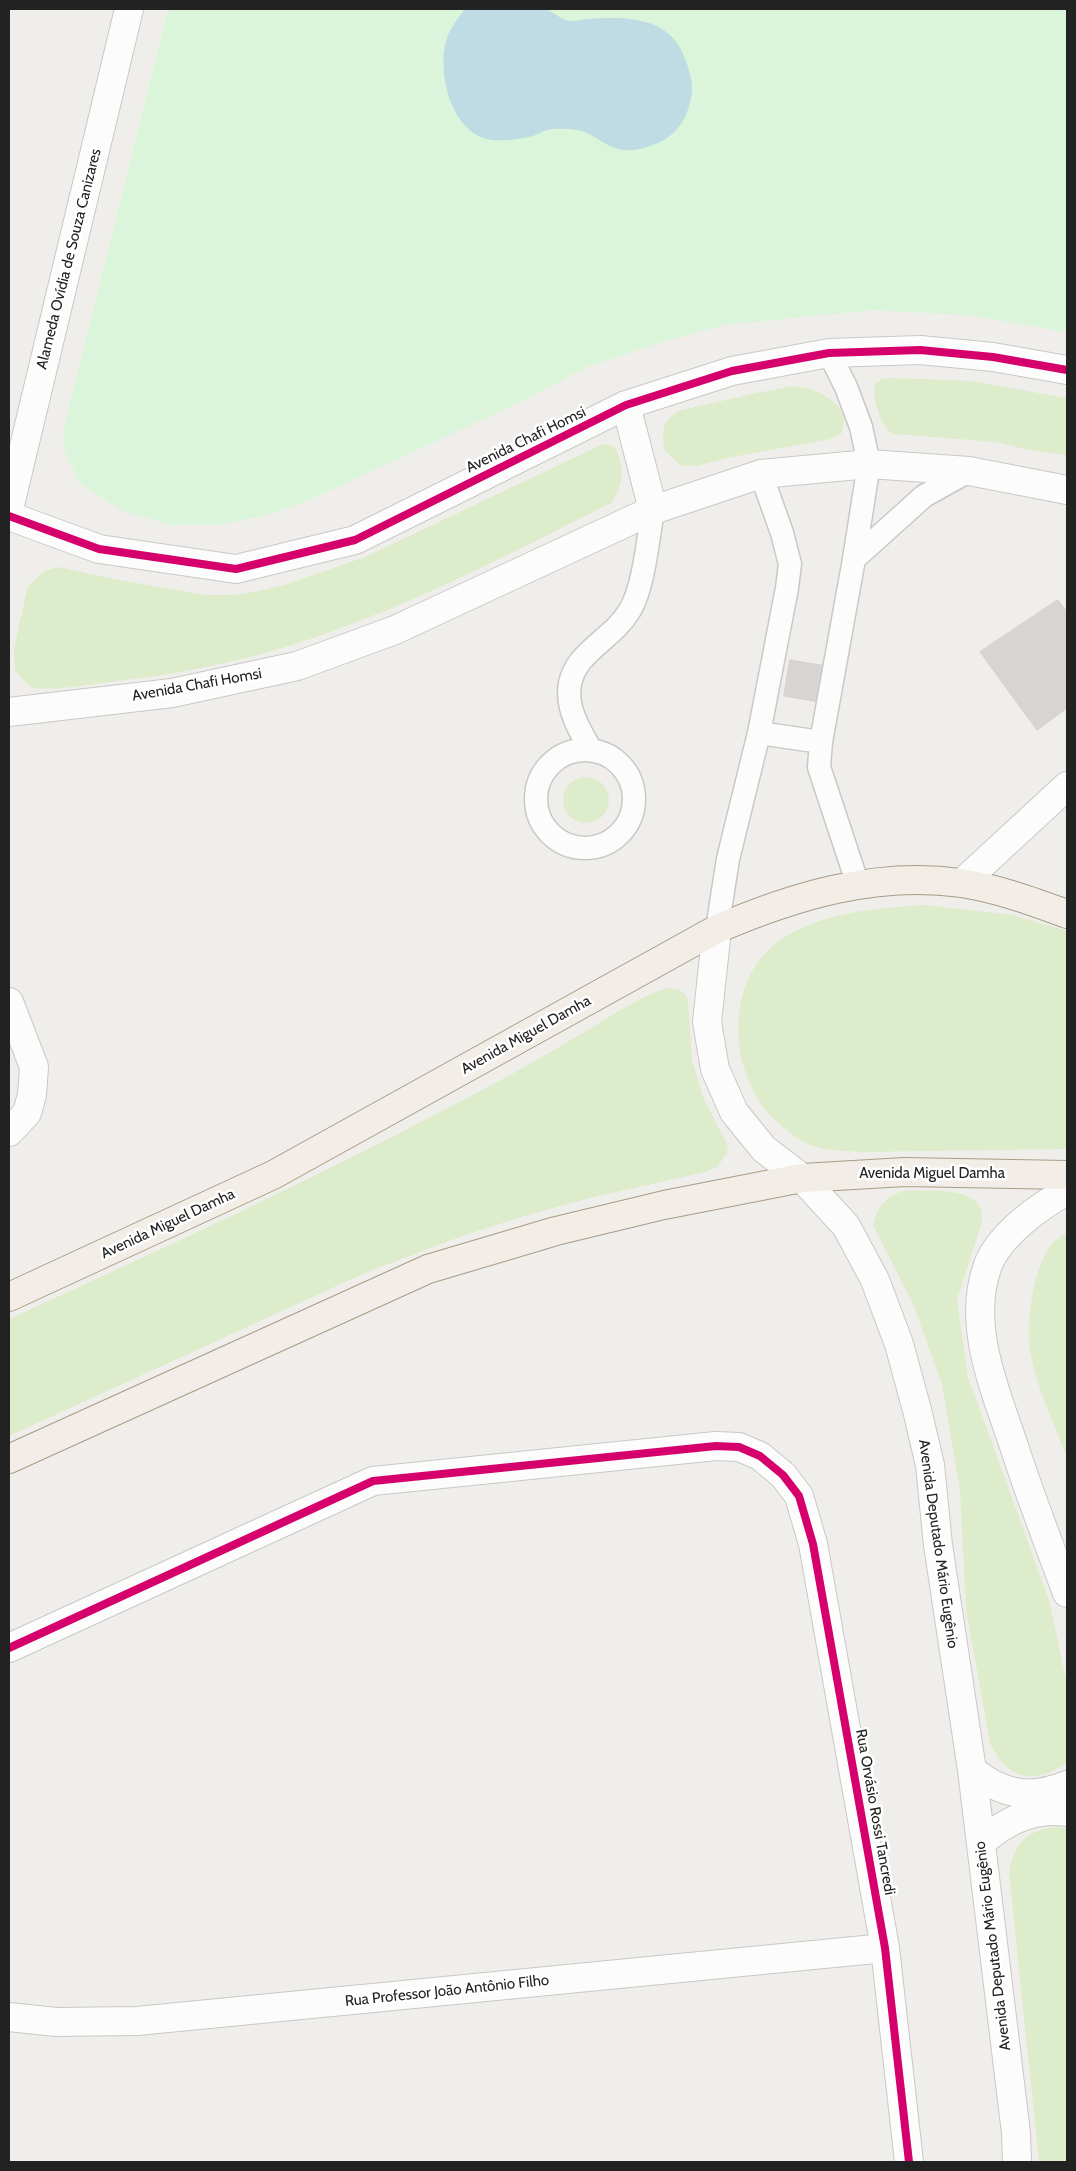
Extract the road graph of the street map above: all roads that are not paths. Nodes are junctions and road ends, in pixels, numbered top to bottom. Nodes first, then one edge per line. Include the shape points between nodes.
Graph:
1 (129, 9) edge
2 (829, 353) junction
3 (1067, 370) edge
4 (626, 405) junction
5 (869, 464) junction
6 (969, 471) junction
7 (761, 474) junction
8 (1067, 490) edge
9 (9, 508) edge
10 (653, 510) junction
11 (9, 516) edge
12 (854, 559) junction
13 (9, 712) edge
14 (574, 723) junction
15 (759, 733) junction
16 (821, 742) junction
17 (591, 750) junction
18 (564, 754) junction
19 (1067, 786) edge
20 (962, 883) junction
21 (858, 885) junction
22 (1067, 914) edge
23 (717, 929) junction
24 (9, 1002) edge
25 (9, 1132) edge
26 (1067, 1175) edge
27 (802, 1178) junction
28 (1067, 1191) edge
29 (9, 1297) edge
30 (9, 1459) edge
31 (1067, 1593) edge
32 (9, 1648) edge
33 (972, 1770) junction
34 (1067, 1785) edge
35 (1067, 1812) edge
36 (981, 1843) junction
37 (885, 1948) junction
38 (9, 2017) edge
39 (910, 2162) edge
40 (1017, 2162) edge

1 - 9 street, Alameda Ovídia de Souza Canizares
2 - 3 street, Avenida Chafi Homsi via 920,350 993,357
2 - 4 street, Avenida Chafi Homsi via 732,371
2 - 5 lane via 846,386 861,427
4 - 10 street
4 - 11 street, Avenida Chafi Homsi via 355,540 236,569 99,549
5 - 6 street, Avenida Chafi Homsi
5 - 7 street, Avenida Chafi Homsi
5 - 12 lane
6 - 8 street, Avenida Chafi Homsi
6 - 12 lane via 924,496
7 - 10 street, Avenida Chafi Homsi
7 - 15 lane via 790,564
10 - 13 street, Avenida Chafi Homsi via 395,630 297,666 172,693
10 - 14 lane via 639,585 631,609 618,627 580,663 570,685
12 - 16 lane
14 - 17 lane
14 - 18 lane
15 - 16 lane
15 - 23 lane via 728,859
16 - 21 lane via 819,767
17 - 18 lane
17 - 18 lane via 607,754 620,764 630,778 634,810 616,838 601,846 585,849 554,838 537,810 536,793 541,777
19 - 20 street
20 - 21 main road, Avenida Miguel Damha via 902,880
20 - 22 main road, Avenida Miguel Damha via 1030,900
21 - 23 main road, Avenida Miguel Damha via 809,895
23 - 27 street, Avenida Deputado Mário Eugênio via 707,1022 715,1069 734,1112 764,1149
23 - 29 main road, Avenida Miguel Damha via 273,1175
24 - 25 street via 34,1067 27,1113
26 - 27 main road, Avenida Miguel Damha via 905,1172
27 - 30 main road, Avenida Miguel Damha via 664,1205 556,1231 428,1269
27 - 33 street, Avenida Deputado Mário Eugênio via 846,1226 876,1280 899,1344 930,1465 941,1564
28 - 31 street via 1041,1206 1009,1234 988,1264 980,1300 988,1369
32 - 37 street, Rua Orvásio Rossi Tancredi via 373,1481 716,1446 739,1447 760,1456 783,1475 799,1496 813,1544
33 - 34 street via 999,1788 1015,1793 1051,1792
33 - 36 street, Avenida Deputado Mário Eugênio
35 - 36 street via 1040,1812 1018,1817
36 - 40 street, Avenida Deputado Mário Eugênio
37 - 38 street, Rua Professor João Antônio Filho via 137,2021 56,2022
37 - 39 street, Rua Orvásio Rossi Tancredi

